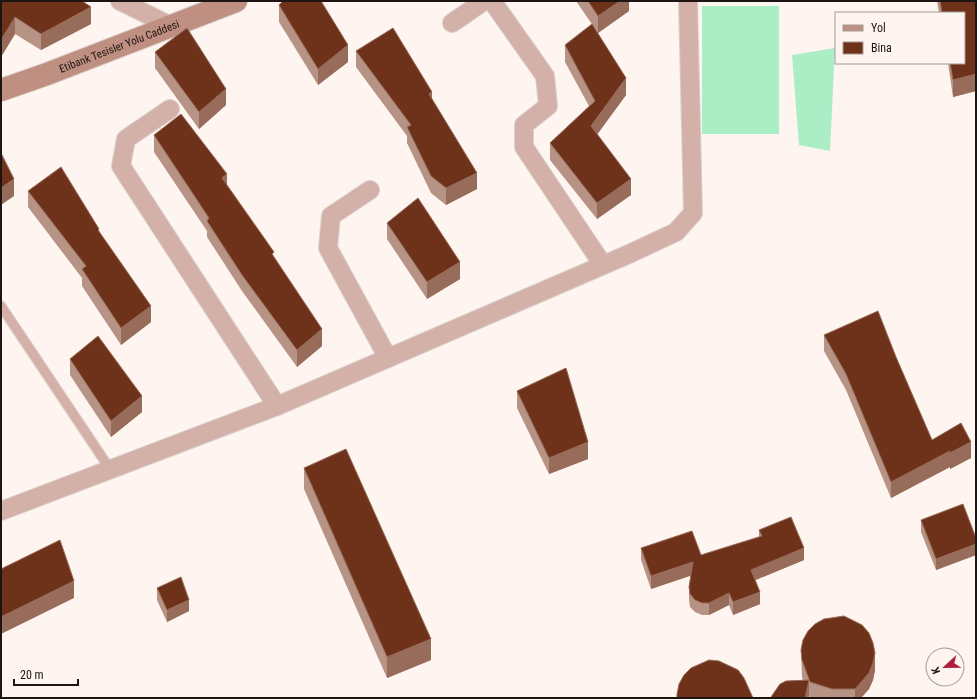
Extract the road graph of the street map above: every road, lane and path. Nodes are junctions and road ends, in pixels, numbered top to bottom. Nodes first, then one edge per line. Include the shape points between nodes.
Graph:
1 (120, 1) edge
2 (236, 1) edge
3 (484, 1) edge
4 (492, 1) edge
5 (688, 1) edge
6 (452, 23) dead end
7 (171, 26) junction
8 (1, 90) edge
9 (170, 109) dead end
10 (370, 190) dead end
11 (603, 265) junction
12 (1, 306) edge
13 (388, 358) junction
14 (277, 406) junction
15 (110, 469) junction
16 (1, 511) edge

1 - 7 street
2 - 7 street, Etibank Tesisler Yolu Caddesi
3 - 6 street
4 - 11 street via 545,76 548,106 524,125 524,147
5 - 11 street via 694,212 676,232
7 - 8 street, Etibank Tesisler Yolu Caddesi
9 - 14 street via 126,139 121,166
10 - 13 street via 331,216 328,248
11 - 13 street
12 - 15 lane
13 - 14 street
14 - 15 street
15 - 16 street

